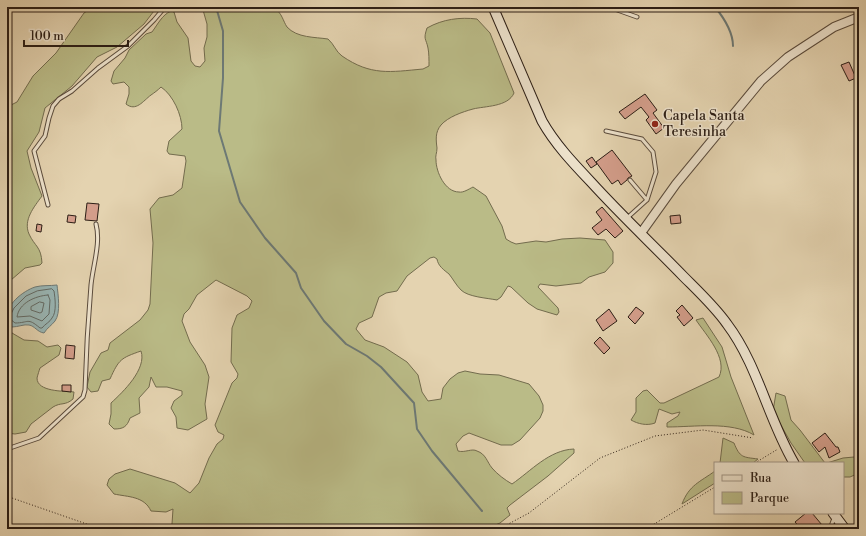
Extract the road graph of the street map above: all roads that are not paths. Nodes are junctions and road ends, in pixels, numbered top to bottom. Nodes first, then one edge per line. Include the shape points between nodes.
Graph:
1 (165, 7) edge
2 (285, 7) edge
3 (386, 7) edge
4 (493, 7) edge
5 (609, 7) edge
6 (637, 17) dead end
7 (859, 17) edge
8 (606, 131) dead end
9 (630, 180) dead end
10 (647, 200) junction
11 (48, 205) dead end
12 (625, 219) junction
13 (96, 224) dead end
14 (641, 233) junction
15 (7, 449) edge
16 (793, 462) edge
17 (834, 515) edge
18 (830, 529) edge
19 (845, 529) edge

1 - 11 lane via 128,46 59,99 54,106 45,136 34,151
2 - 3 lane via 310,10
4 - 12 main road via 548,133
5 - 6 lane
7 - 14 street via 834,27 788,57 761,82 676,184
8 - 10 lane via 642,139 653,152 656,172
9 - 10 lane
10 - 12 lane
12 - 14 main road
13 - 15 lane via 99,234 88,313 83,397 39,438
14 - 16 main road via 708,302 738,341
17 - 18 lane
17 - 19 main road

